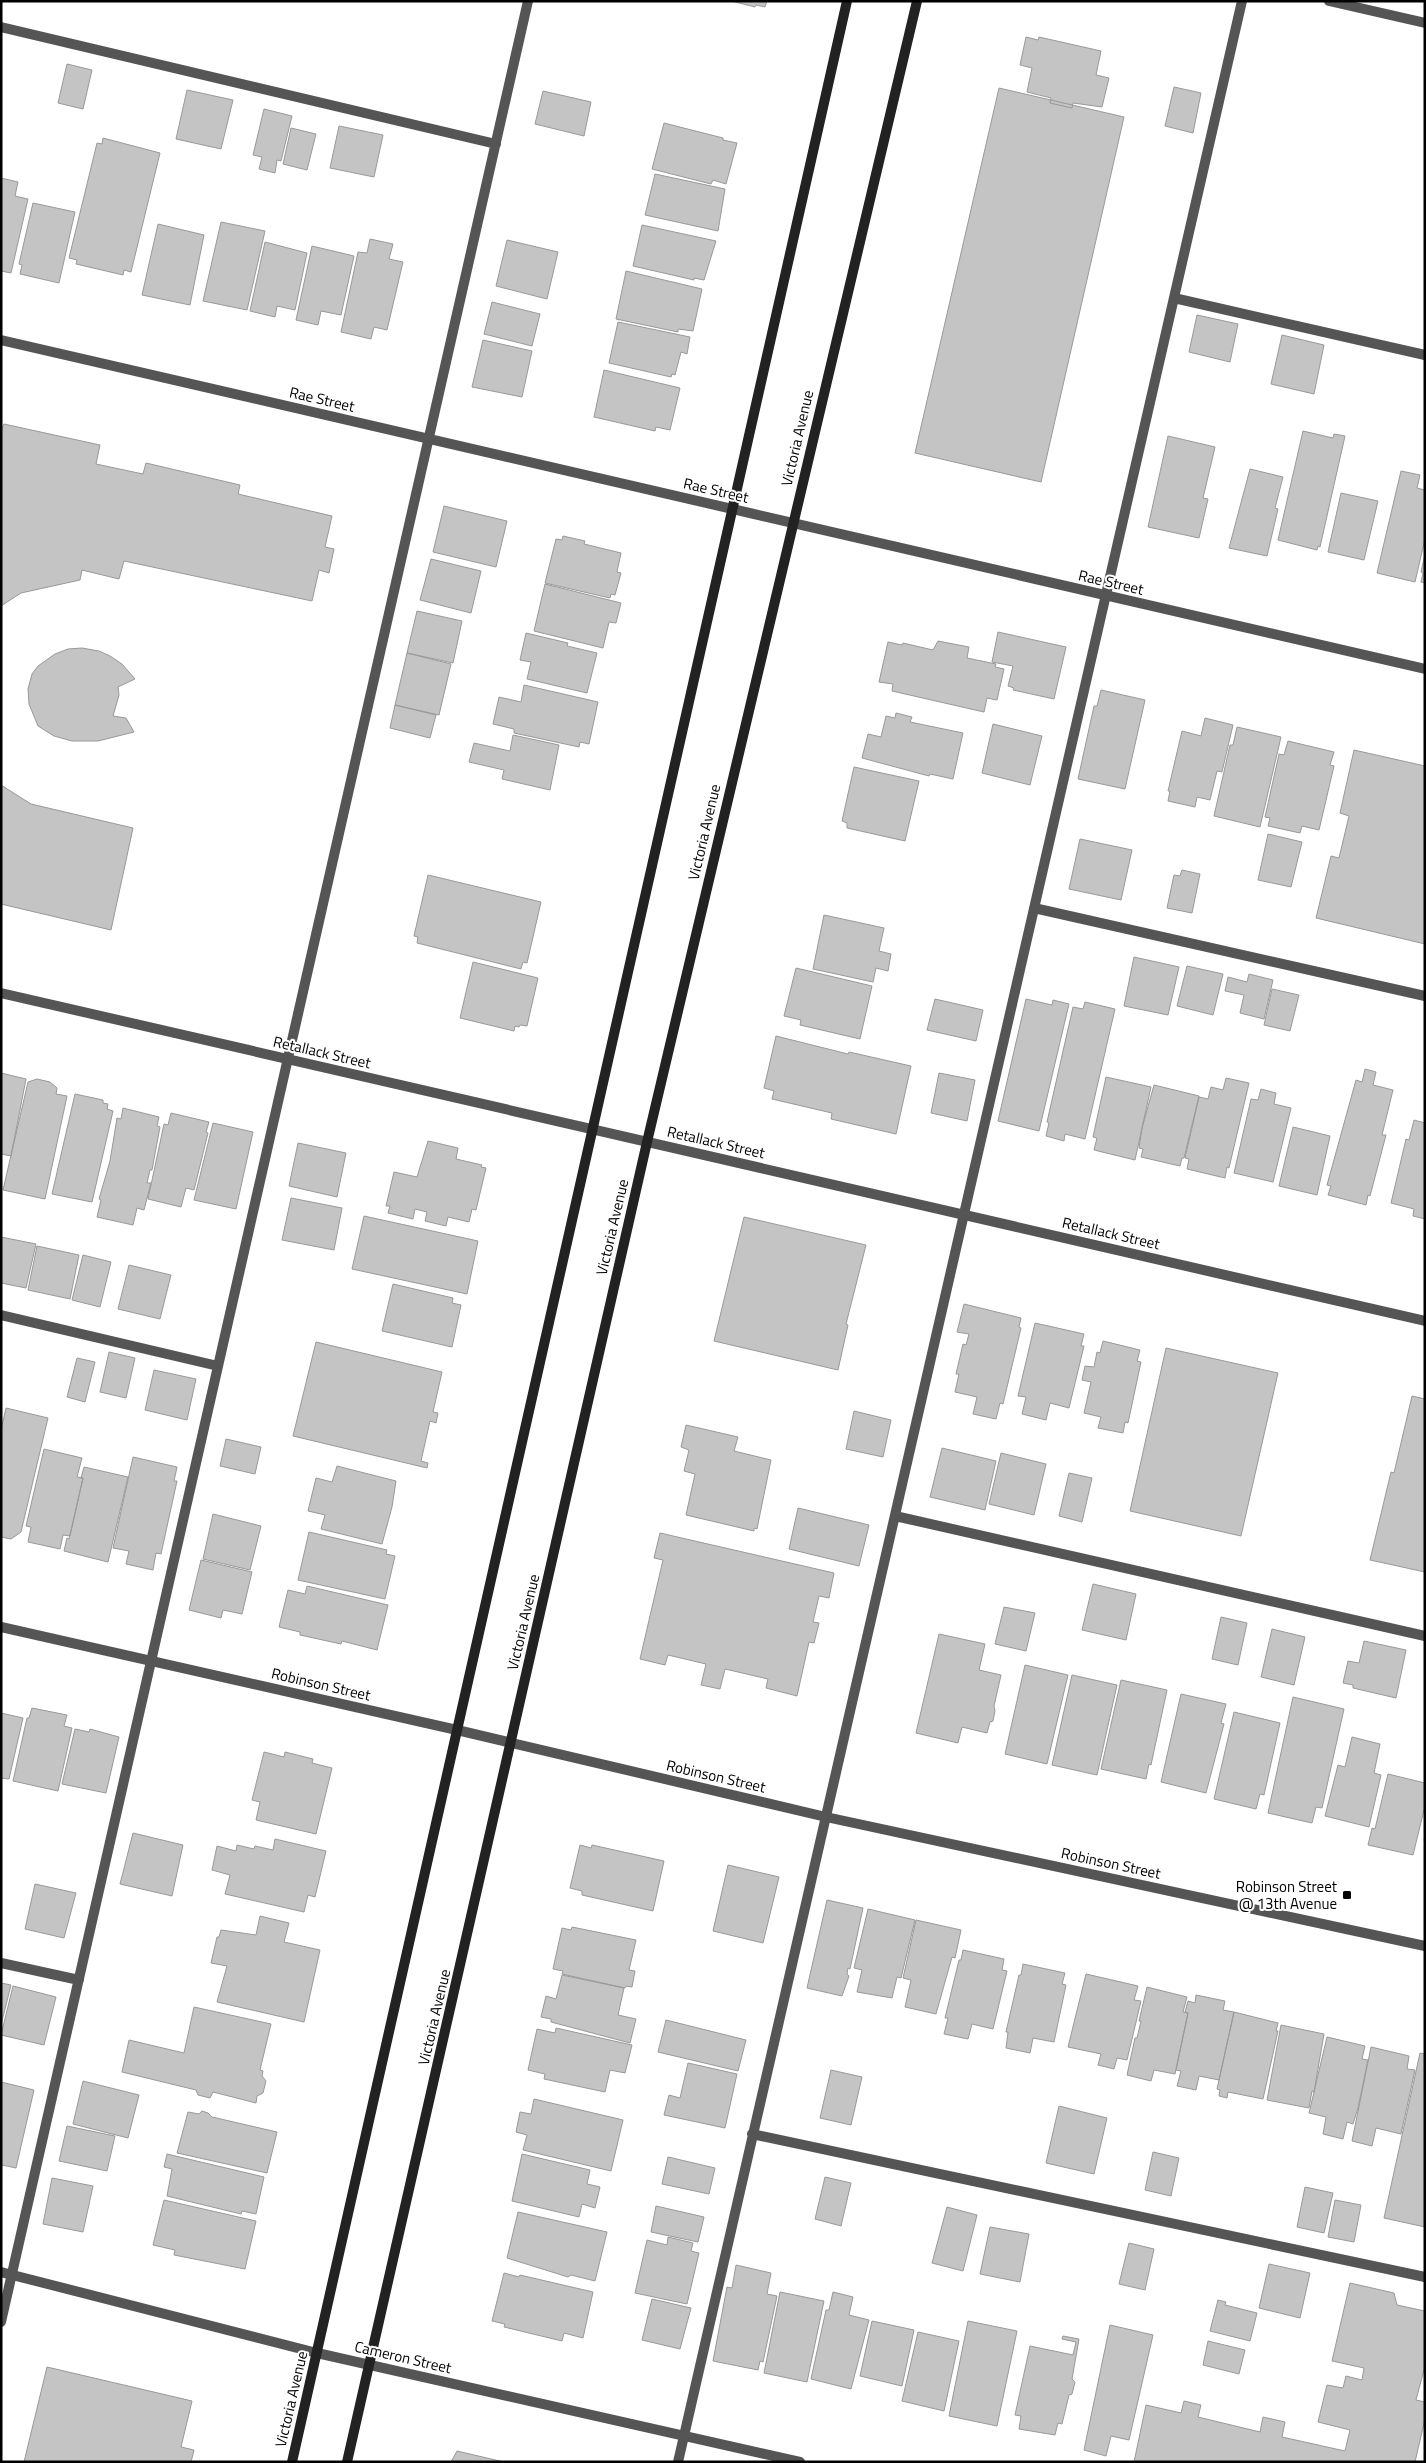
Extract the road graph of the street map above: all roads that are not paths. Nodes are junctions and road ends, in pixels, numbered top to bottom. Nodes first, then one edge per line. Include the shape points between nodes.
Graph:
1 (528, 1) edge
2 (847, 1) edge
3 (916, 1) edge
4 (1242, 1) edge
5 (1330, 1) edge
6 (1425, 23) edge
7 (1, 27) edge
8 (496, 144) junction
9 (1174, 298) junction
10 (1, 340) edge
11 (1425, 355) edge
12 (429, 440) junction
13 (733, 510) junction
14 (792, 523) junction
15 (1106, 596) junction
16 (1425, 669) edge
17 (1034, 908) junction
18 (1, 993) edge
19 (1425, 996) edge
20 (288, 1059) junction
21 (592, 1129) junction
22 (647, 1142) junction
23 (963, 1215) junction
24 (1, 1315) edge
25 (1425, 1321) edge
26 (218, 1366) junction
27 (895, 1516) junction
28 (1, 1627) edge
29 (1425, 1636) edge
30 (152, 1661) junction
31 (457, 1730) junction
32 (512, 1743) junction
33 (826, 1817) junction
34 (1425, 1946) edge
35 (1, 1963) edge
36 (78, 1980) junction
37 (752, 2134) junction
38 (1, 2272) edge
39 (12, 2274) junction
40 (1425, 2276) edge
41 (1, 2322) edge
42 (317, 2353) junction
43 (370, 2365) junction
44 (684, 2436) junction
45 (292, 2462) edge
46 (347, 2462) edge
47 (678, 2462) edge
48 (800, 2462) edge

1 - 8 street
2 - 13 street, Victoria Avenue
3 - 14 street, Victoria Avenue
4 - 9 street
5 - 6 street
7 - 8 street
8 - 12 street
9 - 11 street
9 - 15 street
10 - 12 street, Rae Street
12 - 13 street, Rae Street
12 - 20 street
13 - 14 street, Rae Street
13 - 21 street, Victoria Avenue
14 - 15 street, Rae Street
14 - 22 street, Victoria Avenue
15 - 16 street, Rae Street
15 - 17 street
17 - 19 street
17 - 23 street
18 - 20 street, Retallack Street
20 - 21 street, Retallack Street
20 - 26 street
21 - 22 street, Retallack Street
21 - 31 street, Victoria Avenue
22 - 23 street, Retallack Street
22 - 32 street, Victoria Avenue
23 - 25 street, Retallack Street
23 - 27 street
24 - 26 street
26 - 30 street
27 - 29 street
27 - 33 street
28 - 30 street, Robinson Street
30 - 31 street, Robinson Street
30 - 36 street
31 - 32 street, Robinson Street
31 - 42 street, Victoria Avenue
32 - 33 street, Robinson Street
32 - 43 street, Victoria Avenue
33 - 34 street, Robinson Street
33 - 37 street
35 - 36 street
36 - 39 street
37 - 40 street
37 - 44 street
38 - 39 street, Cameron Street
39 - 41 street
39 - 42 street, Cameron Street
42 - 43 street, Cameron Street
42 - 45 street, Victoria Avenue
43 - 44 street, Cameron Street
43 - 46 street, Victoria Avenue
44 - 47 street
44 - 48 street, Cameron Street

